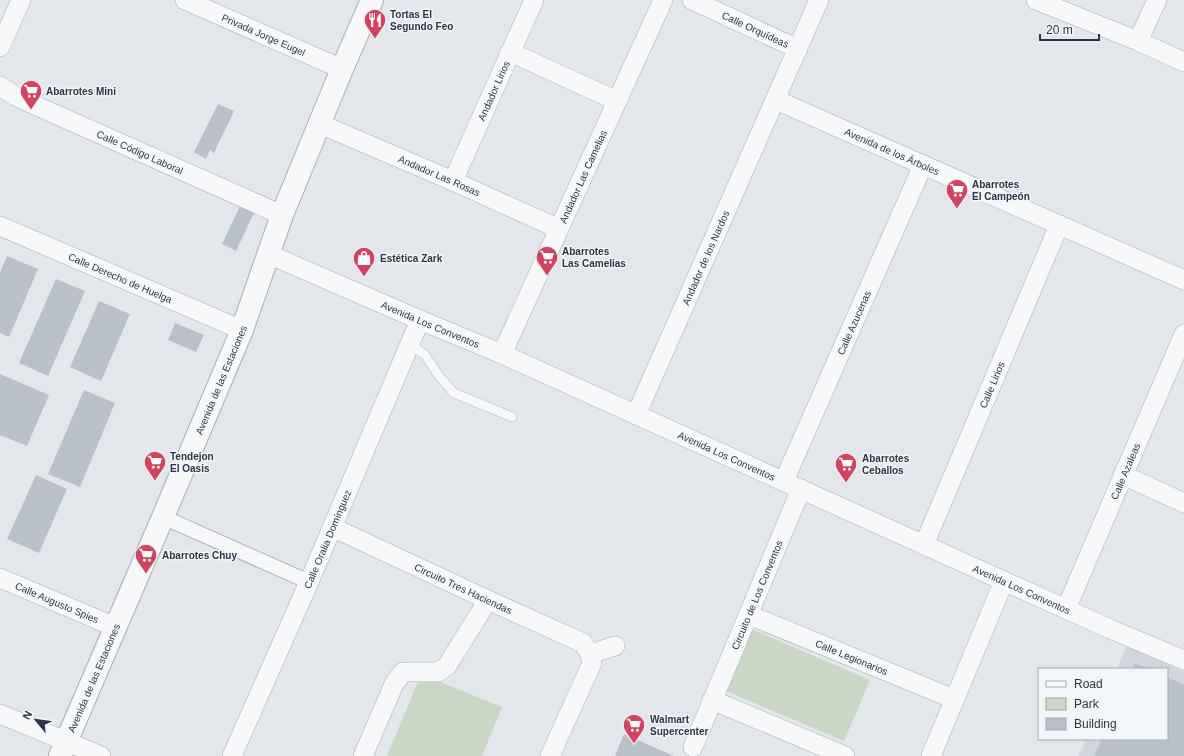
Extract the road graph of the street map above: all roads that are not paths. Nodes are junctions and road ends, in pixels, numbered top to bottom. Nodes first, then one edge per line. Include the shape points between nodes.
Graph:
1 (21, 0) edge
2 (372, 0) edge
3 (534, 0) edge
4 (663, 0) edge
5 (692, 0) edge
6 (819, 0) edge
7 (1036, 0) edge
8 (1157, 0) edge
9 (190, 1) edge
10 (1138, 41) junction
11 (0, 47) edge
12 (798, 49) junction
13 (510, 52) junction
14 (1184, 62) edge
15 (342, 69) junction
16 (0, 86) edge
17 (776, 100) junction
18 (617, 101) junction
19 (320, 124) junction
20 (923, 165) junction
21 (452, 181) junction
22 (282, 215) junction
23 (1059, 225) junction
24 (0, 226) edge
25 (559, 229) junction
26 (268, 254) junction
27 (1184, 280) edge
28 (420, 320) junction
29 (242, 330) junction
30 (1184, 334) edge
31 (410, 344) junction
32 (502, 354) junction
33 (636, 415) junction
34 (512, 417) dead end
35 (1123, 475) junction
36 (784, 481) junction
37 (801, 489) junction
38 (1184, 503) edge
39 (163, 518) junction
40 (332, 527) junction
41 (924, 545) junction
42 (0, 578) edge
43 (1004, 581) junction
44 (309, 582) junction
45 (488, 600) junction
46 (1066, 609) junction
47 (748, 615) junction
48 (115, 626) junction
49 (615, 646) dead end
50 (590, 654) junction
51 (1184, 660) edge
52 (954, 699) junction
53 (712, 700) junction
54 (0, 714) edge
55 (692, 747) dead end
56 (63, 749) edge
57 (101, 756) edge
58 (232, 756) edge
59 (363, 756) edge
60 (550, 756) edge
61 (845, 756) edge
62 (931, 756) edge

1 - 11 street
2 - 15 street, Avenida de las Estaciones
3 - 13 street, Andador Lirios
4 - 18 street, Andador Las Camelias
5 - 12 street, Calle Orquídeas
6 - 12 street, Andador de los Nardos
7 - 10 street
8 - 10 street
9 - 15 street, Privada Jorge Eugel
10 - 14 street
12 - 17 street, Andador de los Nardos
13 - 18 street
13 - 21 street, Andador Lirios
15 - 19 street, Avenida de las Estaciones
16 - 22 street, Calle Código Laboral via 30,103
17 - 20 street, Avenida de los Árboles
17 - 33 street, Andador de los Nardos
18 - 25 street, Andador Las Camelias
19 - 21 street, Andador Las Rosas
19 - 22 street, Avenida de las Estaciones
20 - 23 street, Avenida de los Árboles
20 - 36 street, Calle Azucenas
21 - 25 street, Andador Las Rosas
22 - 26 street, Avenida de las Estaciones
23 - 27 street, Avenida de los Árboles
23 - 41 street, Calle Lirios
24 - 29 street, Calle Derecho de Huelga
25 - 32 street, Andador Las Camelias
26 - 28 street, Avenida Los Conventos
26 - 29 street, Avenida de las Estaciones
28 - 31 street, Calle Oralia Domínguez
28 - 32 street, Avenida Los Conventos
29 - 39 street, Avenida de las Estaciones
30 - 35 street, Calle Azaleas
31 - 34 lane via 425,355 454,393
31 - 40 street, Calle Oralia Domínguez
32 - 33 street, Avenida Los Conventos
33 - 36 street, Avenida Los Conventos
35 - 38 street
35 - 46 street, Calle Azaleas
36 - 37 street, Avenida Los Conventos
37 - 41 street, Avenida Los Conventos
37 - 47 street, Circuito de Los Conventos
39 - 44 street
39 - 48 street, Avenida de las Estaciones
40 - 44 street, Calle Oralia Domínguez
40 - 45 street, Circuito Tres Haciendas
41 - 43 street, Avenida Los Conventos
42 - 48 street, Calle Augusto Spies
43 - 46 street, Avenida Los Conventos
43 - 52 street
44 - 58 street, Calle Oralia Domínguez
45 - 50 street, Circuito Tres Haciendas via 583,643
45 - 59 street via 447,666 438,672 403,672 394,684
46 - 51 street, Avenida Los Conventos
47 - 52 street, Calle Legionarios
47 - 53 street, Circuito de Los Conventos
48 - 56 street, Avenida de las Estaciones
49 - 50 street
50 - 60 street via 592,663
52 - 62 street
53 - 55 street, Circuito de Los Conventos
53 - 61 street
54 - 56 street
56 - 57 street

